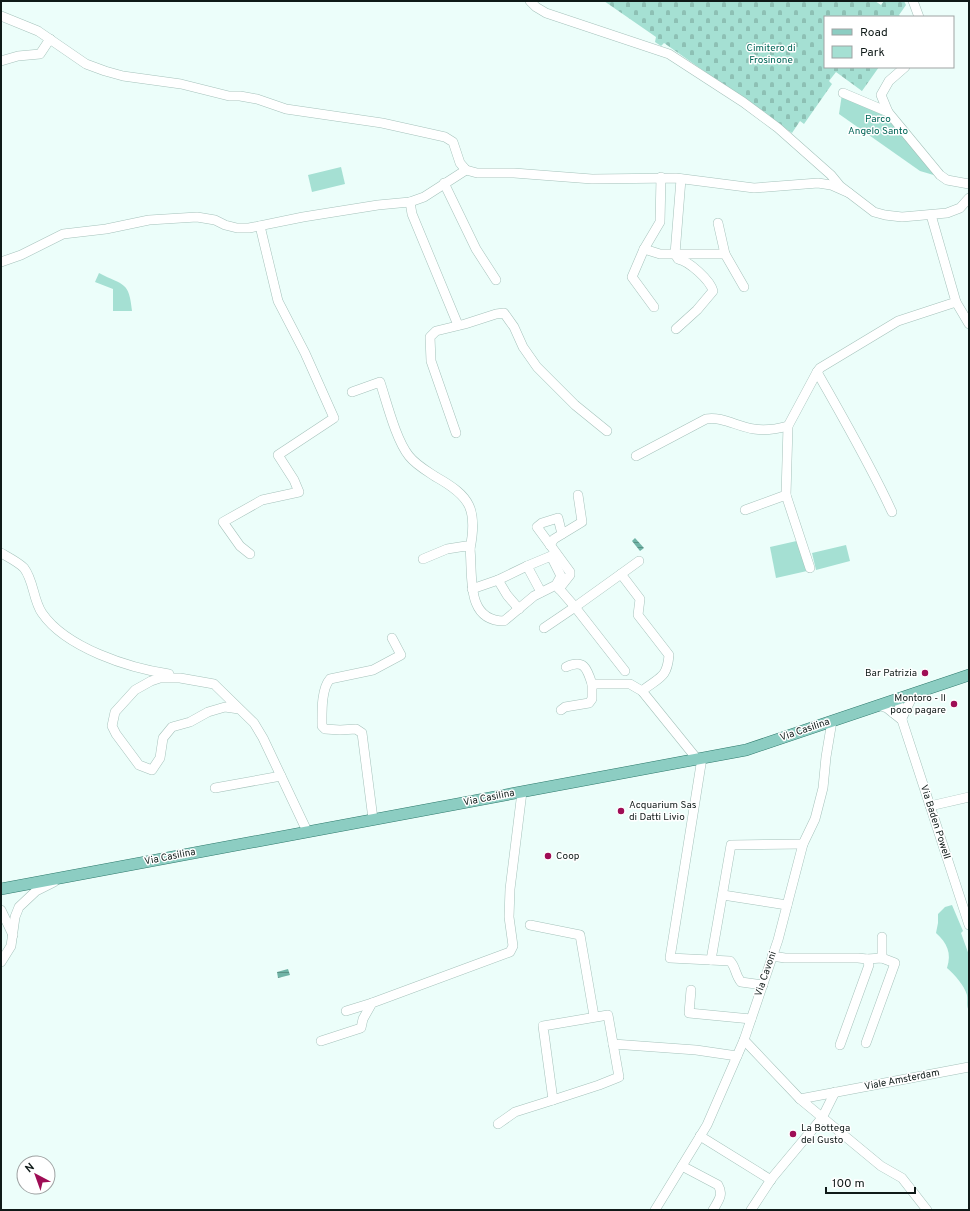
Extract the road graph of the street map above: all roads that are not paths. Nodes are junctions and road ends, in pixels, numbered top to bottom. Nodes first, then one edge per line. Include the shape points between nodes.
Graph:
1 (530, 1) edge
2 (913, 1) edge
3 (1, 16) edge
4 (919, 16) edge
5 (50, 39) junction
6 (1, 61) edge
7 (904, 68) edge
8 (843, 93) dead end
9 (888, 112) junction
10 (466, 170) junction
11 (661, 177) junction
12 (681, 179) junction
13 (444, 182) junction
14 (969, 184) edge
15 (849, 193) junction
16 (969, 198) edge
17 (410, 202) junction
18 (931, 215) junction
19 (718, 223) dead end
20 (260, 226) junction
21 (644, 249) junction
22 (675, 254) junction
23 (725, 254) junction
24 (1, 262) edge
25 (496, 280) dead end
26 (744, 287) dead end
27 (956, 302) junction
28 (654, 307) dead end
29 (969, 324) edge
30 (458, 325) junction
31 (676, 329) dead end
32 (817, 372) junction
33 (352, 392) dead end
34 (788, 426) junction
35 (607, 431) dead end
36 (456, 433) dead end
37 (636, 456) dead end
38 (578, 495) dead end
39 (786, 495) junction
40 (745, 510) dead end
41 (892, 512) dead end
42 (562, 534) junction
43 (550, 545) junction
44 (470, 549) junction
45 (1, 553) edge
46 (250, 554) dead end
47 (423, 559) dead end
48 (639, 561) dead end
49 (527, 566) junction
50 (810, 568) dead end
51 (620, 574) junction
52 (498, 580) junction
53 (557, 587) junction
54 (472, 589) junction
55 (541, 592) junction
56 (575, 607) junction
57 (519, 609) junction
58 (544, 628) dead end
59 (392, 638) dead end
60 (566, 667) dead end
61 (624, 671) dead end
62 (969, 675) edge
63 (185, 678) junction
64 (592, 684) junction
65 (642, 691) junction
66 (914, 693) junction
67 (895, 700) junction
68 (878, 705) junction
69 (239, 709) junction
70 (561, 710) dead end
71 (902, 720) junction
72 (832, 721) junction
73 (700, 759) junction
74 (280, 776) junction
75 (215, 788) dead end
76 (522, 792) junction
77 (969, 798) edge
78 (930, 806) junction
79 (373, 819) junction
80 (307, 831) junction
81 (803, 844) junction
82 (66, 876) junction
83 (1, 889) edge
84 (723, 895) junction
85 (787, 905) junction
86 (1, 910) edge
87 (530, 925) dead end
88 (969, 925) edge
89 (13, 936) junction
90 (882, 937) dead end
91 (772, 956) junction
92 (882, 958) junction
93 (867, 959) junction
94 (711, 960) junction
95 (1, 962) edge
96 (763, 985) junction
97 (691, 990) dead end
98 (372, 1003) junction
99 (346, 1011) dead end
100 (594, 1016) junction
101 (751, 1019) junction
102 (744, 1040) junction
103 (321, 1041) dead end
104 (866, 1043) dead end
105 (614, 1044) junction
106 (840, 1045) dead end
107 (737, 1056) junction
108 (969, 1067) edge
109 (835, 1092) junction
110 (800, 1099) junction
111 (553, 1100) junction
112 (822, 1118) junction
113 (498, 1124) dead end
114 (700, 1136) junction
115 (682, 1166) junction
116 (771, 1180) junction
117 (658, 1208) edge
118 (713, 1210) edge
119 (751, 1210) edge
120 (927, 1210) edge

1 - 15 street via 546,13 669,54 778,128
2 - 4 street
3 - 5 street
5 - 6 street via 40,54
5 - 10 street via 86,64 123,76 163,81 229,96 267,101 277,107 382,123 445,137 452,142 460,163
7 - 9 street via 890,81 881,95
8 - 9 street
9 - 14 street via 940,175 947,180
10 - 11 street via 477,173 592,179
10 - 13 street
11 - 12 street
11 - 21 street via 660,222
12 - 15 street via 754,188 818,183 831,185
12 - 22 street
13 - 17 street via 424,197
13 - 25 street via 476,249
15 - 18 street via 874,212 885,215
16 - 18 street via 957,210
17 - 20 street via 378,205
17 - 30 street via 412,214
18 - 27 street
19 - 23 street
20 - 24 street via 237,228 197,217 149,220 64,234
20 - 46 street via 278,301 308,359 334,418 278,455 299,492 262,500 223,522 240,546
21 - 22 street via 660,254
21 - 28 street via 632,277
22 - 23 street
22 - 31 street via 678,259 686,260 713,291
23 - 26 street
27 - 29 street
27 - 32 street via 898,321
30 - 35 street via 504,313 537,367
30 - 36 street via 432,333 429,342 431,361
32 - 34 street
32 - 41 street via 874,474
33 - 44 street via 380,382 409,456 468,501 472,509
34 - 37 street via 774,430 753,429 714,418 706,419
34 - 39 street
38 - 42 street via 582,522
39 - 40 street
39 - 50 street
42 - 43 street
42 - 43 street via 558,518 542,523 537,528
43 - 53 street via 570,572
44 - 47 street via 466,546 447,549
44 - 54 street
45 - 63 street via 23,567 28,574 37,604 50,622 80,645 103,657
48 - 51 street
49 - 52 street
49 - 53 street via 551,556 561,573
49 - 55 street
51 - 56 street
51 - 65 street via 640,599 638,615 669,655 664,675
52 - 54 street
52 - 57 street
53 - 55 street
53 - 56 street
54 - 57 street via 478,606 487,617 496,621 504,621
55 - 57 street
56 - 58 street
56 - 61 street
59 - 79 street via 401,655 373,670 330,680 327,682 324,698 322,726 325,729 356,729 362,733
60 - 64 street via 580,663 588,671
62 - 66 main road, Via Casilina
63 - 69 street via 214,684
63 - 69 street via 160,678 151,681 135,690 115,712 112,726 139,765 152,770 160,758 163,738 172,727 225,707
64 - 65 street via 630,684
64 - 70 street via 592,699 589,703
65 - 73 street
66 - 67 main road, Via Casilina
66 - 71 street
67 - 68 main road, Via Casilina
67 - 71 street, Via Baden Powell via 894,705
68 - 71 street via 887,708
68 - 72 main road, Via Casilina
69 - 74 street via 254,723
71 - 78 street, Via Baden Powell
72 - 73 main road, Via Casilina via 746,750
72 - 81 street, Via Cavoni via 823,788 815,819
73 - 76 main road, Via Casilina
73 - 94 street via 670,958
74 - 75 street
74 - 80 street
76 - 79 main road, Via Casilina
76 - 98 street via 510,889 509,917 513,946 510,952
77 - 78 street
78 - 88 street, Via Baden Powell
79 - 80 main road, Via Casilina
80 - 82 main road, Via Casilina
81 - 84 street via 731,845
81 - 85 street, Via Cavoni
82 - 83 main road, Via Casilina
82 - 89 street via 46,885 22,903 15,917
84 - 85 street
84 - 94 street
85 - 91 street, Via Cavoni
86 - 89 street
87 - 100 street via 580,935
89 - 95 street via 9,952
90 - 92 street
91 - 93 street
91 - 96 street, Via Cavoni
92 - 93 street
92 - 104 street via 895,963
93 - 106 street via 869,965
94 - 96 street via 730,961 734,965 736,977 741,982
96 - 101 street, Via Cavoni
97 - 101 street via 689,1013
98 - 99 street
98 - 103 street via 361,1028
100 - 105 street via 608,1015
100 - 111 street via 543,1026
101 - 102 street, Via Cavoni
102 - 107 street, Via Cavoni
102 - 110 street
105 - 107 street
105 - 111 street via 619,1077
107 - 114 street, Via Cavoni
108 - 109 street, Viale Amsterdam
109 - 110 street, Viale Amsterdam
109 - 112 street
110 - 112 street
111 - 113 street via 515,1112
112 - 116 street
112 - 120 street via 887,1170 902,1178
114 - 115 street, Via Cavoni
114 - 116 street
115 - 117 street, Via Cavoni
115 - 118 street via 718,1185 722,1195
116 - 119 street

